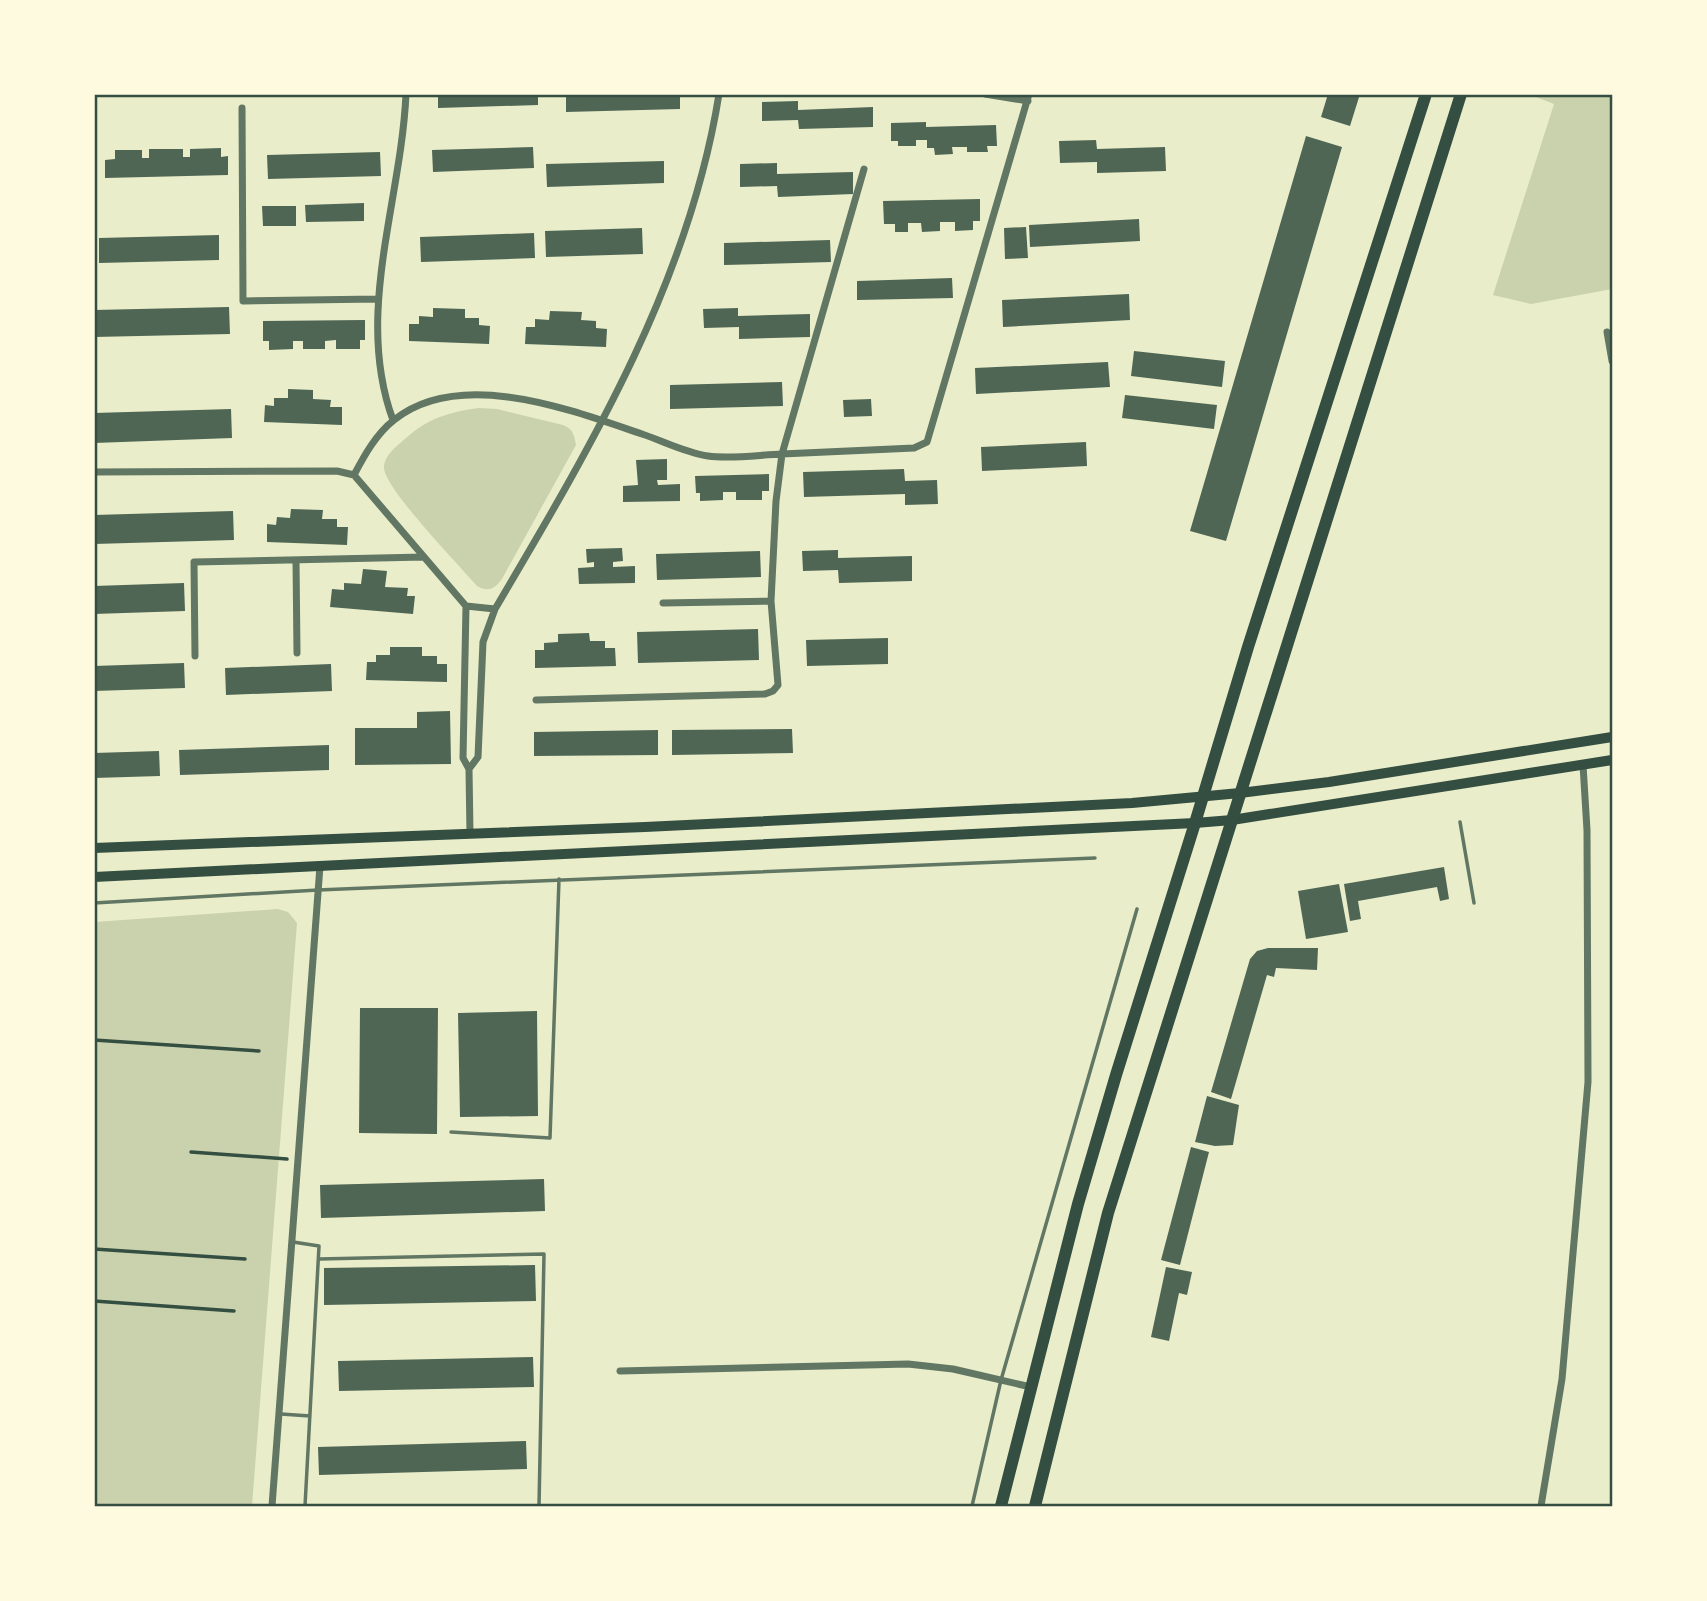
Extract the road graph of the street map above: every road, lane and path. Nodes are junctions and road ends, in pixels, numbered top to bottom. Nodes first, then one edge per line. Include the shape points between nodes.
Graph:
1 (406, 94) edge
2 (719, 94) edge
3 (985, 94) edge
4 (1426, 94) edge
5 (1461, 94) edge
6 (1029, 98) edge
7 (242, 108) dead end
8 (864, 169) dead end
9 (377, 299) junction
10 (1608, 332) dead end
11 (1612, 361) edge
12 (393, 420) junction
13 (603, 421) junction
14 (782, 454) junction
15 (94, 472) edge
16 (354, 475) junction
17 (424, 557) junction
18 (296, 560) junction
19 (771, 601) junction
20 (663, 603) dead end
21 (466, 606) junction
22 (495, 610) junction
23 (297, 653) dead end
24 (195, 656) dead end
25 (536, 700) dead end
26 (1612, 737) edge
27 (1612, 760) edge
28 (1583, 765) junction
29 (469, 769) junction
30 (1240, 793) junction
31 (1204, 797) junction
32 (1233, 820) junction
33 (1460, 822) dead end
34 (1195, 824) junction
35 (470, 834) junction
36 (94, 848) edge
37 (1095, 858) dead end
38 (320, 866) junction
39 (94, 877) edge
40 (559, 879) junction
41 (318, 890) junction
42 (94, 902) edge
43 (1474, 903) dead end
44 (1137, 909) dead end
45 (94, 1040) edge
46 (260, 1051) dead end
47 (451, 1132) dead end
48 (191, 1153) dead end
49 (298, 1159) junction
50 (292, 1242) junction
51 (94, 1249) edge
52 (245, 1259) dead end
53 (318, 1259) junction
54 (94, 1301) edge
55 (234, 1311) dead end
56 (620, 1371) dead end
57 (1001, 1380) junction
58 (1031, 1387) junction
59 (279, 1414) junction
60 (310, 1416) junction
61 (272, 1507) edge
62 (305, 1507) edge
63 (539, 1507) edge
64 (972, 1507) edge
65 (1001, 1507) edge
66 (1035, 1507) edge
67 (1541, 1507) edge

1 - 9 street
2 - 13 street via 704,169 660,299
3 - 6 street
4 - 31 main road
5 - 30 main road
6 - 14 street via 927,442 914,448
7 - 9 street via 243,301
8 - 14 street
9 - 12 street via 379,362
10 - 11 street
12 - 13 street via 415,407 472,393 496,394
12 - 16 street
13 - 14 street via 707,456
13 - 22 street
14 - 19 street
15 - 16 street via 337,471
16 - 17 street
17 - 18 street
17 - 21 street
18 - 23 street
18 - 24 street via 194,562
19 - 20 street
19 - 25 street via 778,685 773,691
21 - 22 street
21 - 29 street via 463,758
22 - 29 street via 484,642 478,757
26 - 30 main road
27 - 28 main road
28 - 32 main road
28 - 67 street via 1588,1082 1562,1379
29 - 35 street
30 - 31 main road
30 - 32 main road
31 - 34 main road
31 - 35 main road
32 - 34 main road
32 - 66 main road via 1108,1213
33 - 43 lane
34 - 38 main road
34 - 58 main road via 1082,1191
35 - 36 main road
37 - 40 lane
38 - 39 main road
38 - 41 street
40 - 41 lane
40 - 47 lane via 550,1138
41 - 42 lane
41 - 49 street
44 - 57 lane
45 - 46 path
48 - 49 path
49 - 50 street
50 - 53 lane via 319,1246
50 - 59 street
51 - 52 path
53 - 60 lane
53 - 63 lane via 544,1254
54 - 55 path
56 - 57 street via 908,1364 953,1368
57 - 58 street
57 - 64 lane
58 - 65 main road
59 - 60 lane
59 - 61 street
60 - 62 lane

